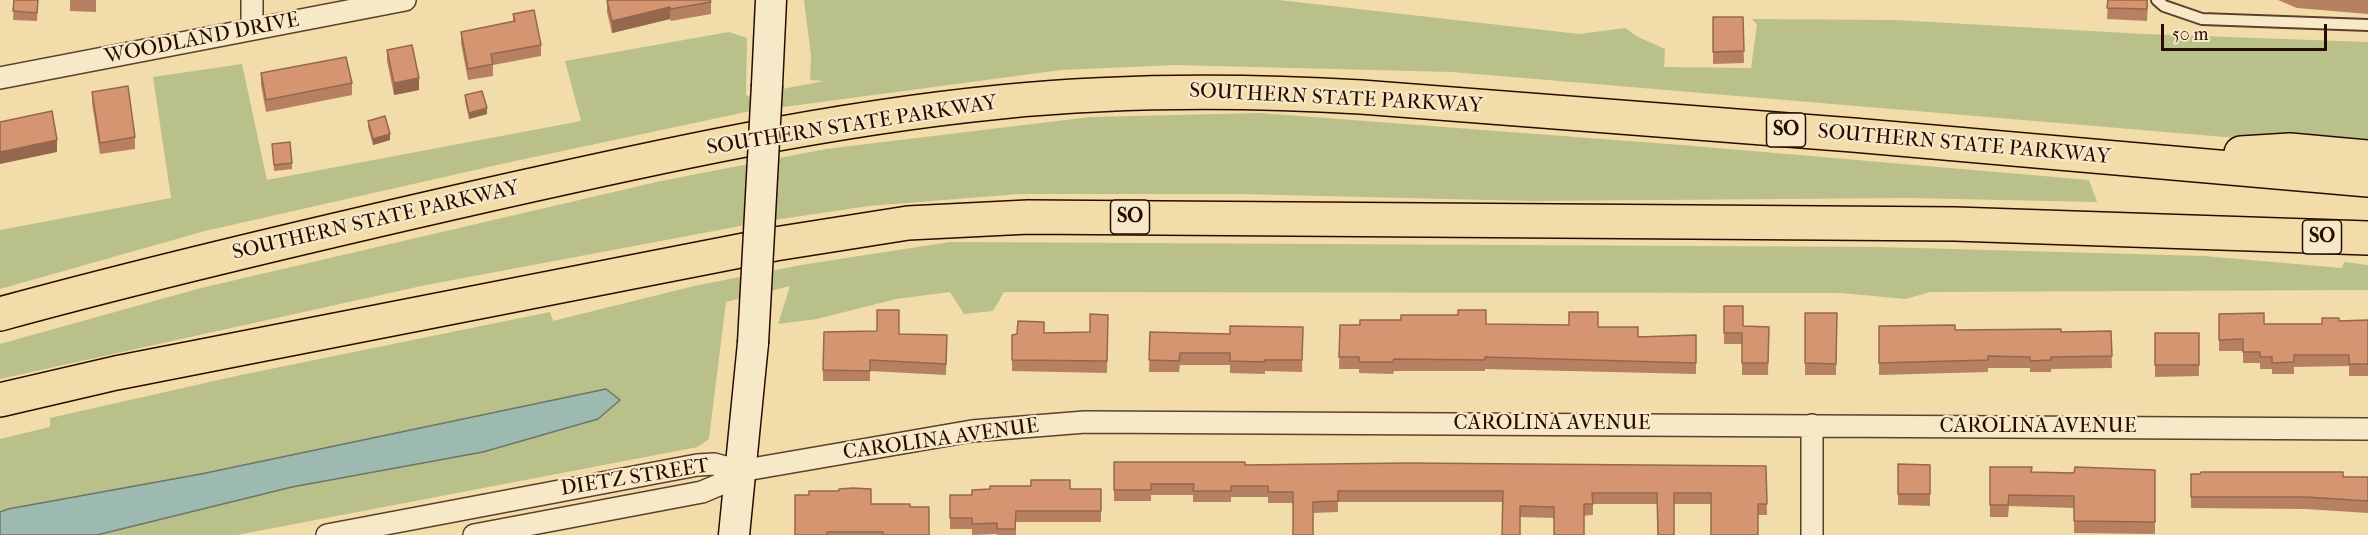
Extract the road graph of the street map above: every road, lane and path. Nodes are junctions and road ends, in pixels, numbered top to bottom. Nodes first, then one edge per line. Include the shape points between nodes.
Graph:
1 (252, 0) edge
2 (405, 0) edge
3 (771, 0) edge
4 (2157, 0) edge
5 (2368, 25) edge
6 (252, 30) junction
7 (0, 78) edge
8 (2368, 157) edge
9 (2130, 160) junction
10 (2368, 180) edge
11 (2277, 235) junction
12 (2368, 238) edge
13 (2368, 255) edge
14 (0, 314) edge
15 (0, 400) edge
16 (1812, 425) junction
17 (2368, 429) edge
18 (740, 471) junction
19 (487, 503) junction
20 (482, 533) edge
21 (327, 535) edge
22 (734, 535) edge
23 (1812, 535) edge

1 - 6 street
2 - 6 street, WOODLAND DRIVE
3 - 18 main road, bridge via 753,343
4 - 5 lane via 2202,19
6 - 7 street, WOODLAND DRIVE
8 - 9 highway via 2290,150
9 - 10 highway, SOUTHERN STATE PARKWAY / SO
9 - 14 highway, SOUTHERN STATE PARKWAY / SO via 1295,93 1161,92 1050,98 867,119 639,162 243,252
11 - 12 highway, SO
11 - 13 highway
11 - 15 highway, SO via 1945,224 1028,217 938,220 775,244 116,373
16 - 17 street, CAROLINA AVENUE
16 - 18 street, CAROLINA AVENUE via 1085,422 972,431
16 - 23 street
18 - 19 street, DIETZ STREET via 714,464 697,465
18 - 20 street, DIETZ STREET via 702,492
18 - 22 main road
19 - 20 street, DIETZ STREET
19 - 21 street, DIETZ STREET

